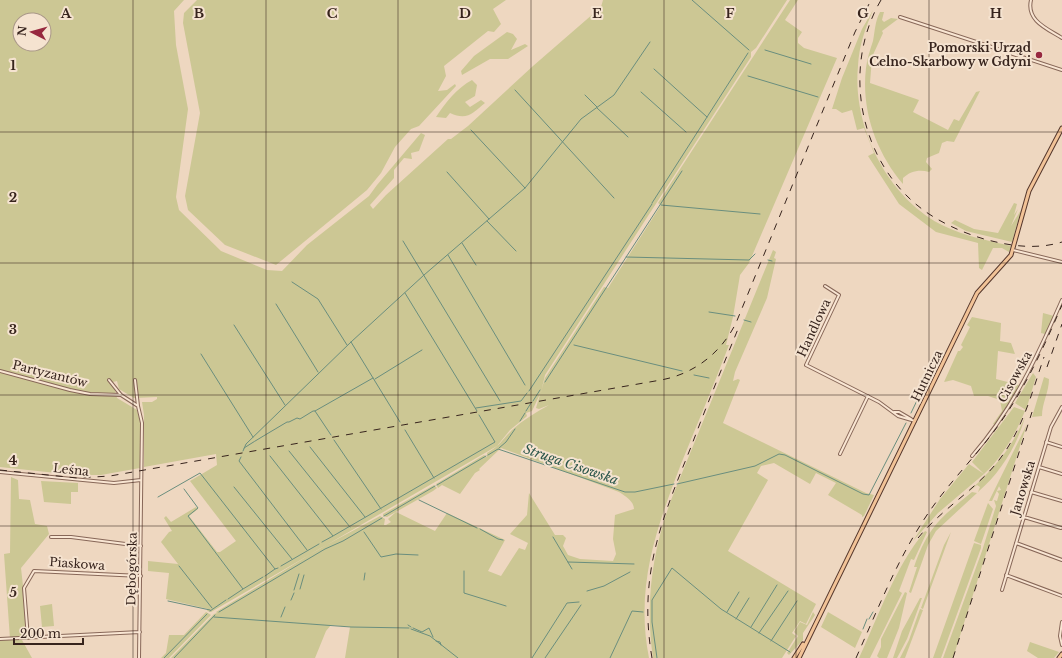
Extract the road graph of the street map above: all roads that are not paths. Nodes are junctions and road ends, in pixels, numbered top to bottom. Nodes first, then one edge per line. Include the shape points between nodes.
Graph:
1 (1028, 0) edge
2 (1031, 0) edge
3 (900, 17) dead end
4 (1062, 38) edge
5 (1062, 70) edge
6 (1062, 128) edge
7 (1013, 250) junction
8 (1062, 262) edge
9 (825, 286) dead end
10 (1062, 300) edge
11 (0, 371) edge
12 (109, 380) dead end
13 (135, 380) dead end
14 (121, 395) junction
15 (868, 396) junction
16 (138, 406) junction
17 (1062, 407) edge
18 (894, 412) junction
19 (913, 420) junction
20 (1046, 442) junction
21 (1062, 446) edge
22 (840, 454) dead end
23 (972, 456) dead end
24 (1039, 467) junction
25 (0, 472) edge
26 (1062, 474) edge
27 (141, 480) junction
28 (1031, 492) junction
29 (1062, 501) edge
30 (1024, 517) junction
31 (1061, 528) dead end
32 (51, 537) dead end
33 (1016, 542) junction
34 (141, 546) junction
35 (1062, 560) edge
36 (1006, 575) junction
37 (141, 576) junction
38 (1002, 590) dead end
39 (1062, 596) edge
40 (1062, 622) edge
41 (140, 632) junction
42 (809, 636) junction
43 (28, 638) junction
44 (0, 639) edge
45 (1062, 645) edge
46 (1062, 654) edge
47 (139, 658) edge
48 (794, 658) edge
49 (799, 658) edge
50 (1059, 658) edge

1 - 2 street
2 - 4 street via 1031,12 1035,20
3 - 5 street
6 - 7 main road, Hutnicza via 1029,191
7 - 8 street
7 - 19 main road, Hutnicza via 977,293
9 - 15 street, Handlowa via 839,295 806,365
10 - 23 street, Cisowska via 1020,390
11 - 14 street, Partyzantów via 90,394
12 - 14 street
13 - 16 street
14 - 16 street
15 - 18 street, Handlowa
15 - 22 street
16 - 27 street via 142,420
17 - 20 street, Janowska via 1053,421
18 - 19 street, Handlowa via 904,414
18 - 19 street, Handlowa via 902,418
19 - 42 main road, Hutnicza
20 - 21 street
20 - 24 street, Janowska
24 - 26 street
24 - 28 street, Janowska
25 - 27 street, Leśna via 114,483
27 - 34 street, Dębogórska
28 - 29 street
28 - 30 street, Janowska
30 - 31 street
30 - 33 street, Janowska
32 - 34 street
33 - 35 street
33 - 36 street, Janowska
34 - 37 street, Dębogórska
36 - 38 street, Janowska
36 - 39 street
37 - 41 street, Dębogórska
37 - 43 street, Piaskowa via 34,571 24,588
40 - 45 street
41 - 43 street
41 - 47 street, Dębogórska
42 - 48 main road, Hutnicza
42 - 49 main road, Hutnicza
43 - 44 street
46 - 50 main road

